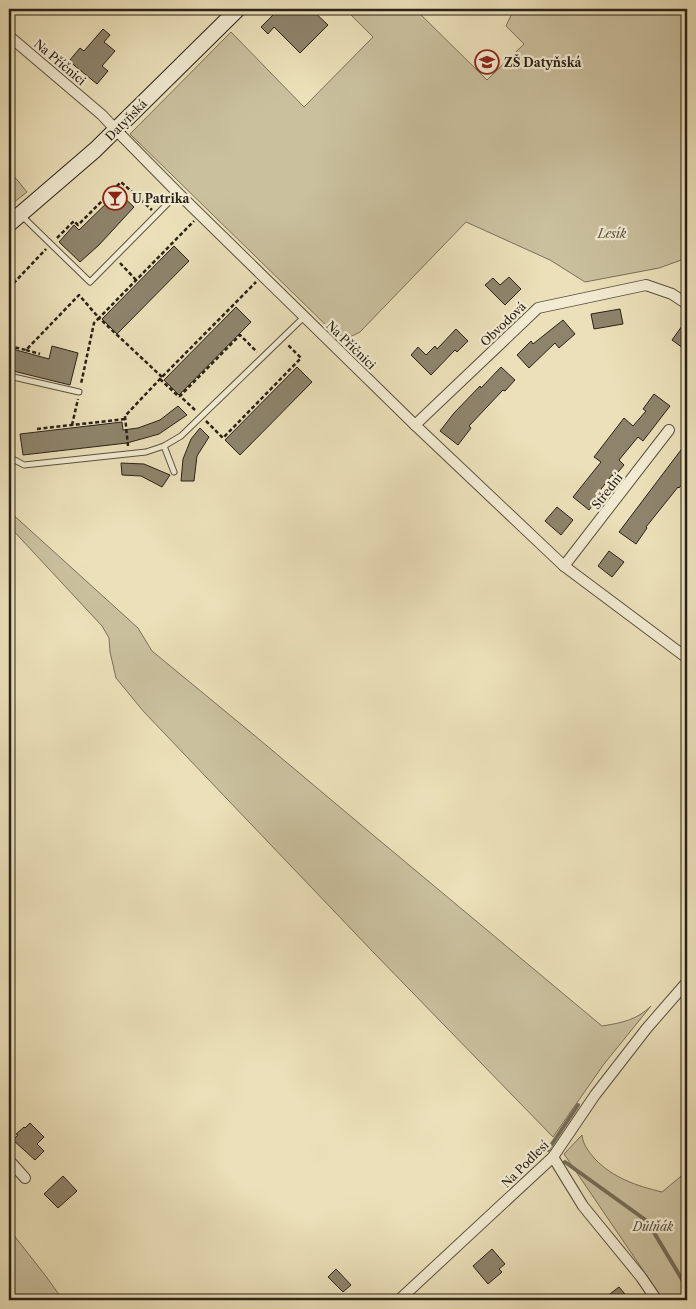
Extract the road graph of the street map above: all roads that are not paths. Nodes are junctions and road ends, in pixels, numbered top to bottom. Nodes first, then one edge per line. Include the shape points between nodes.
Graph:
1 (238, 9) edge
2 (9, 36) edge
3 (116, 130) junction
4 (178, 193) junction
5 (15, 219) edge
6 (687, 304) edge
7 (304, 317) junction
8 (9, 376) edge
9 (79, 392) road end
10 (415, 425) junction
11 (669, 430) dead end
12 (164, 446) junction
13 (9, 457) edge
14 (174, 472) dead end
15 (564, 566) junction
16 (687, 658) edge
17 (687, 982) edge
18 (554, 1157) junction
19 (9, 1160) edge
20 (26, 1178) dead end
21 (655, 1299) edge
22 (399, 1300) edge

1 - 3 main road, Datyňská
2 - 3 street, Na Příčnici
3 - 4 street, Na Příčnici
3 - 5 main road, Datyňská
4 - 5 lane via 90,282 50,244
4 - 7 street, Na Příčnici
6 - 10 street, Obvodová via 672,294 646,285 538,308
7 - 10 street, Na Příčnici
7 - 12 lane via 181,436
8 - 9 lane
10 - 15 street, Na Příčnici
11 - 15 street, Střední
12 - 13 lane via 146,452 24,465
12 - 14 lane
15 - 16 street, Na Příčnici
17 - 18 street, Na Podlesí via 595,1096
18 - 21 street via 583,1206
18 - 22 street, Na Podlesí
19 - 20 street

